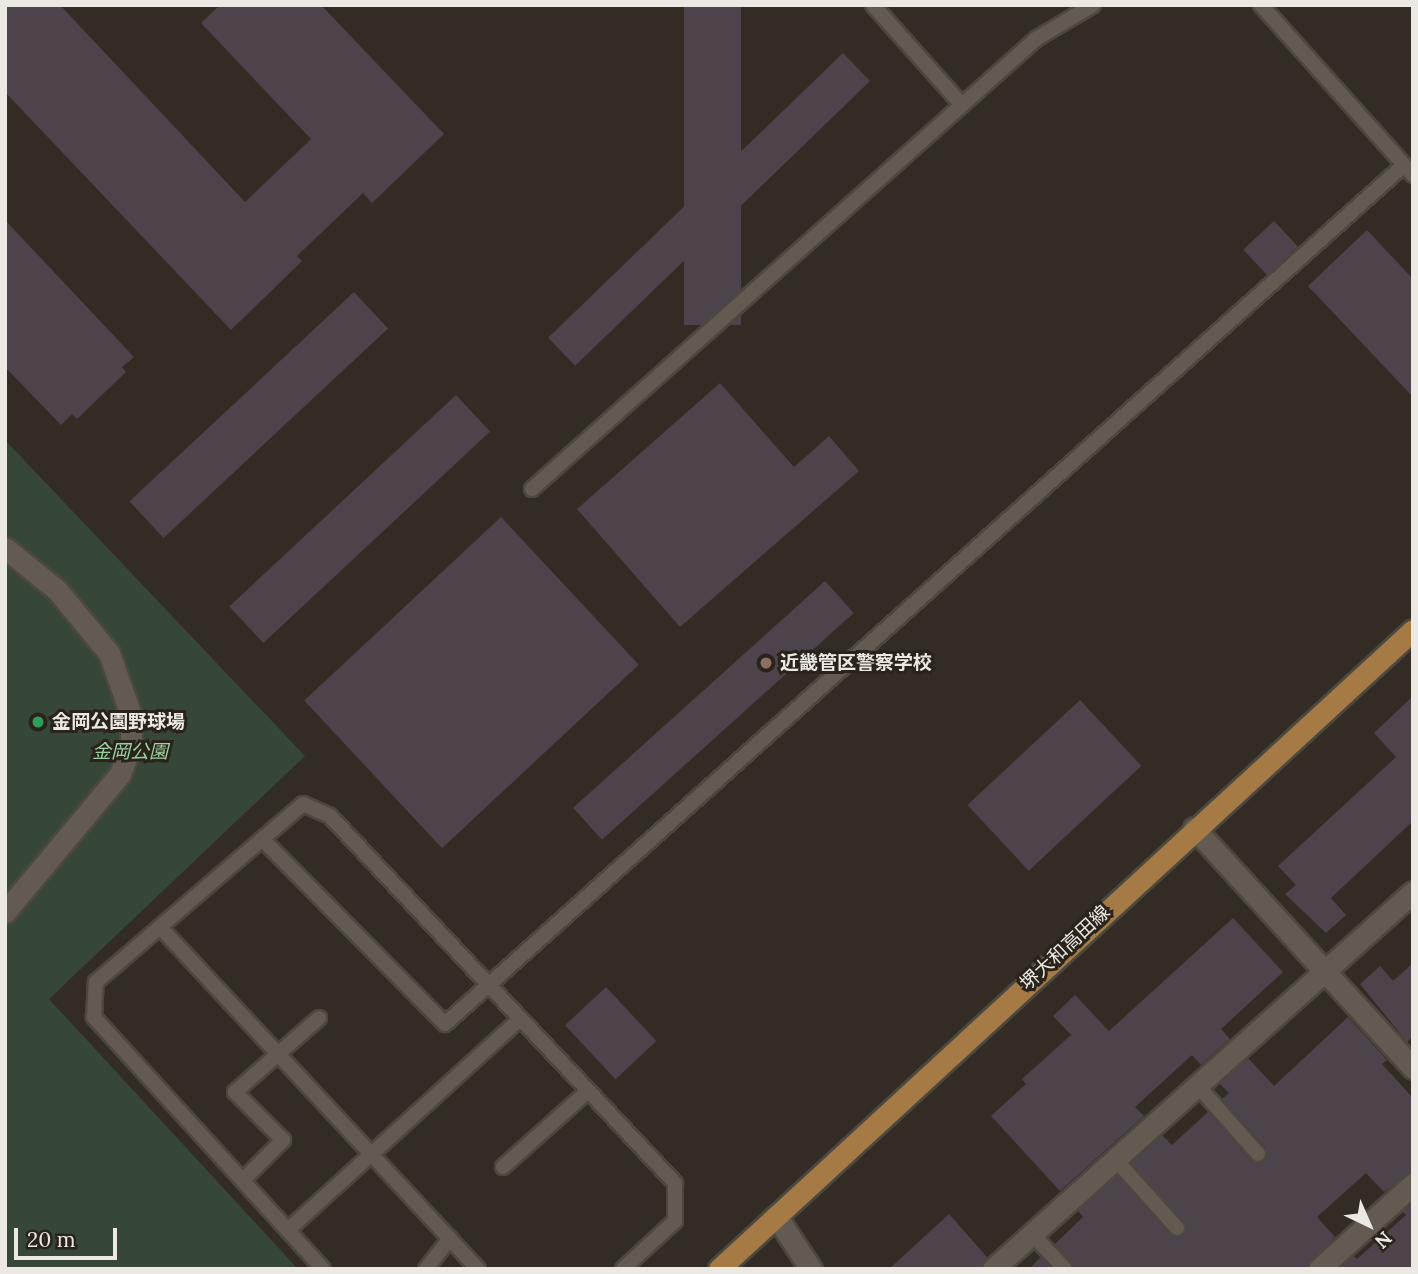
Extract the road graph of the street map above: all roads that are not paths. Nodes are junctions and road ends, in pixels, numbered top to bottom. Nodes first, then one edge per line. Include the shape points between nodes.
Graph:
1 (873, 5) edge
2 (1093, 5) edge
3 (1261, 5) edge
4 (962, 105) junction
5 (1409, 170) edge
6 (532, 489) dead end
7 (5, 548) edge
8 (1413, 629) edge
9 (1194, 828) junction
10 (262, 839) junction
11 (1413, 892) edge
12 (5, 912) edge
13 (160, 927) junction
14 (1325, 971) junction
15 (488, 984) junction
16 (319, 1017) dead end
17 (520, 1019) junction
18 (278, 1054) junction
19 (1413, 1068) edge
20 (1197, 1086) junction
21 (588, 1091) junction
22 (371, 1153) junction
23 (1258, 1154) dead end
24 (1115, 1159) junction
25 (503, 1167) dead end
26 (243, 1180) junction
27 (1413, 1184) edge
28 (776, 1216) junction
29 (1177, 1228) dead end
30 (288, 1230) junction
31 (1032, 1234) junction
32 (450, 1238) junction
33 (323, 1269) edge
34 (426, 1269) edge
35 (478, 1269) edge
36 (623, 1269) edge
37 (719, 1269) edge
38 (811, 1269) edge
39 (993, 1269) edge
40 (1065, 1269) edge
41 (1319, 1269) edge

1 - 4 lane
2 - 4 lane via 1036,39
3 - 5 lane
4 - 6 lane
5 - 15 lane
7 - 12 street via 57,590 110,653 131,715 131,746 120,774
8 - 9 main road, 堺大和高田線
9 - 14 street
9 - 28 main road, 堺大和高田線
10 - 13 lane
10 - 15 lane via 303,804 330,816
10 - 15 lane via 445,1024
11 - 14 street
13 - 18 lane
13 - 26 lane via 96,982 94,1017
14 - 19 street
14 - 20 street
15 - 17 lane
16 - 18 lane
17 - 21 lane
17 - 22 lane
18 - 22 lane
18 - 26 lane via 235,1093 283,1140
20 - 23 lane
20 - 24 street
21 - 25 lane
21 - 36 lane via 675,1183 675,1220
22 - 30 lane
22 - 32 lane
24 - 29 lane
24 - 31 street
26 - 30 lane
27 - 41 street
28 - 37 main road, 堺大和高田線
28 - 38 street
30 - 33 lane
31 - 39 street
31 - 40 lane
32 - 34 lane
32 - 35 lane

